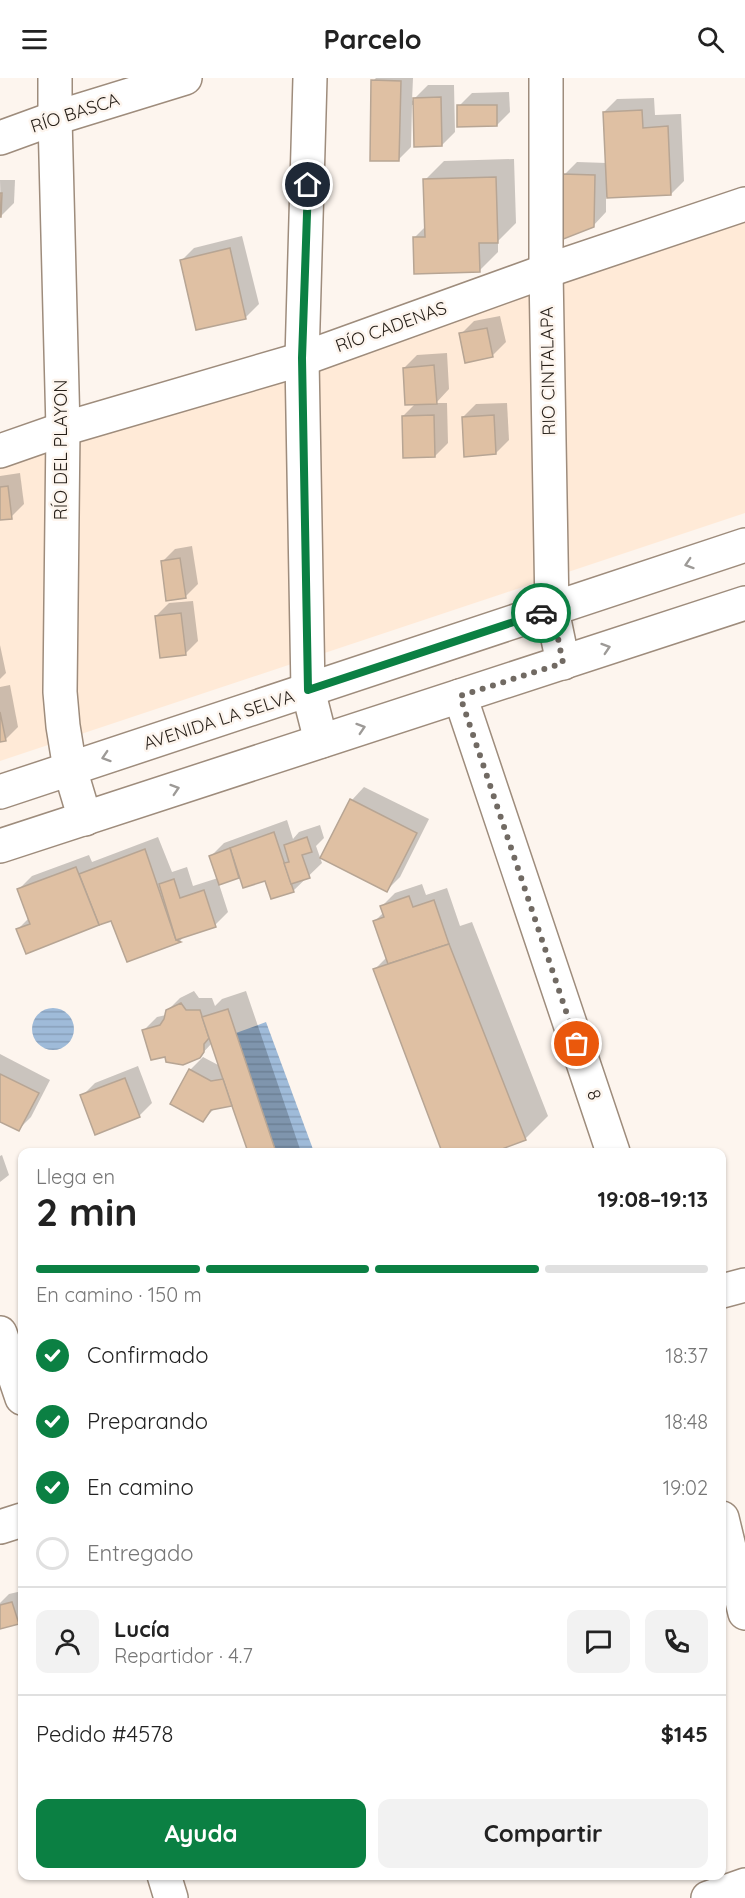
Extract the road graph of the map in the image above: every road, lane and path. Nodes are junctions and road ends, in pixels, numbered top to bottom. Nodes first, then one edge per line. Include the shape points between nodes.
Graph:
1 (55, 78) edge
2 (184, 78) edge
3 (310, 78) edge
4 (546, 78) edge
5 (55, 118) junction
6 (0, 138) edge
7 (745, 204) edge
8 (546, 271) junction
9 (302, 358) junction
10 (63, 429) junction
11 (0, 451) edge
12 (745, 545) edge
13 (745, 603) edge
14 (552, 609) junction
15 (563, 663) junction
16 (308, 690) junction
17 (460, 696) junction
18 (321, 741) junction
19 (70, 769) junction
20 (0, 792) edge
21 (85, 819) junction
22 (0, 846) edge
23 (612, 1148) edge
24 (745, 1285) edge
25 (726, 1290) edge
26 (0, 1333) edge
27 (18, 1386) edge
28 (18, 1521) edge
29 (0, 1527) edge
30 (726, 1535) edge
31 (745, 1613) edge
32 (166, 1880) edge
33 (745, 1885) edge
34 (171, 1898) edge
35 (708, 1898) edge

1 - 5 street, RÍO DEL PLAYON
2 - 5 street, RÍO BASCA
3 - 9 street
4 - 8 street, RIO CINTALAPA
5 - 6 street, RÍO BASCA
5 - 10 street, RÍO DEL PLAYON
7 - 8 street, RÍO CADENAS
8 - 9 street, RÍO CADENAS
8 - 14 street, RIO CINTALAPA
9 - 10 street, RÍO CADENAS
9 - 16 street
10 - 11 street, RÍO CADENAS
10 - 19 street, RÍO DEL PLAYON via 60,692
12 -> 14 street, AVENIDA LA SELVA
15 -> 13 street
14 - 15 street, RIO CINTALAPA
14 - 16 street, AVENIDA LA SELVA
15 - 17 street
16 - 18 street
16 -> 19 street, AVENIDA LA SELVA
18 -> 17 street
17 - 23 street, 8
21 -> 18 street
19 - 20 street, AVENIDA LA SELVA
19 - 21 street, RÍO DEL PLAYON
21 - 22 street
24 - 25 street
26 - 27 street
28 - 29 street
30 - 31 street
32 - 34 street
33 - 35 street

